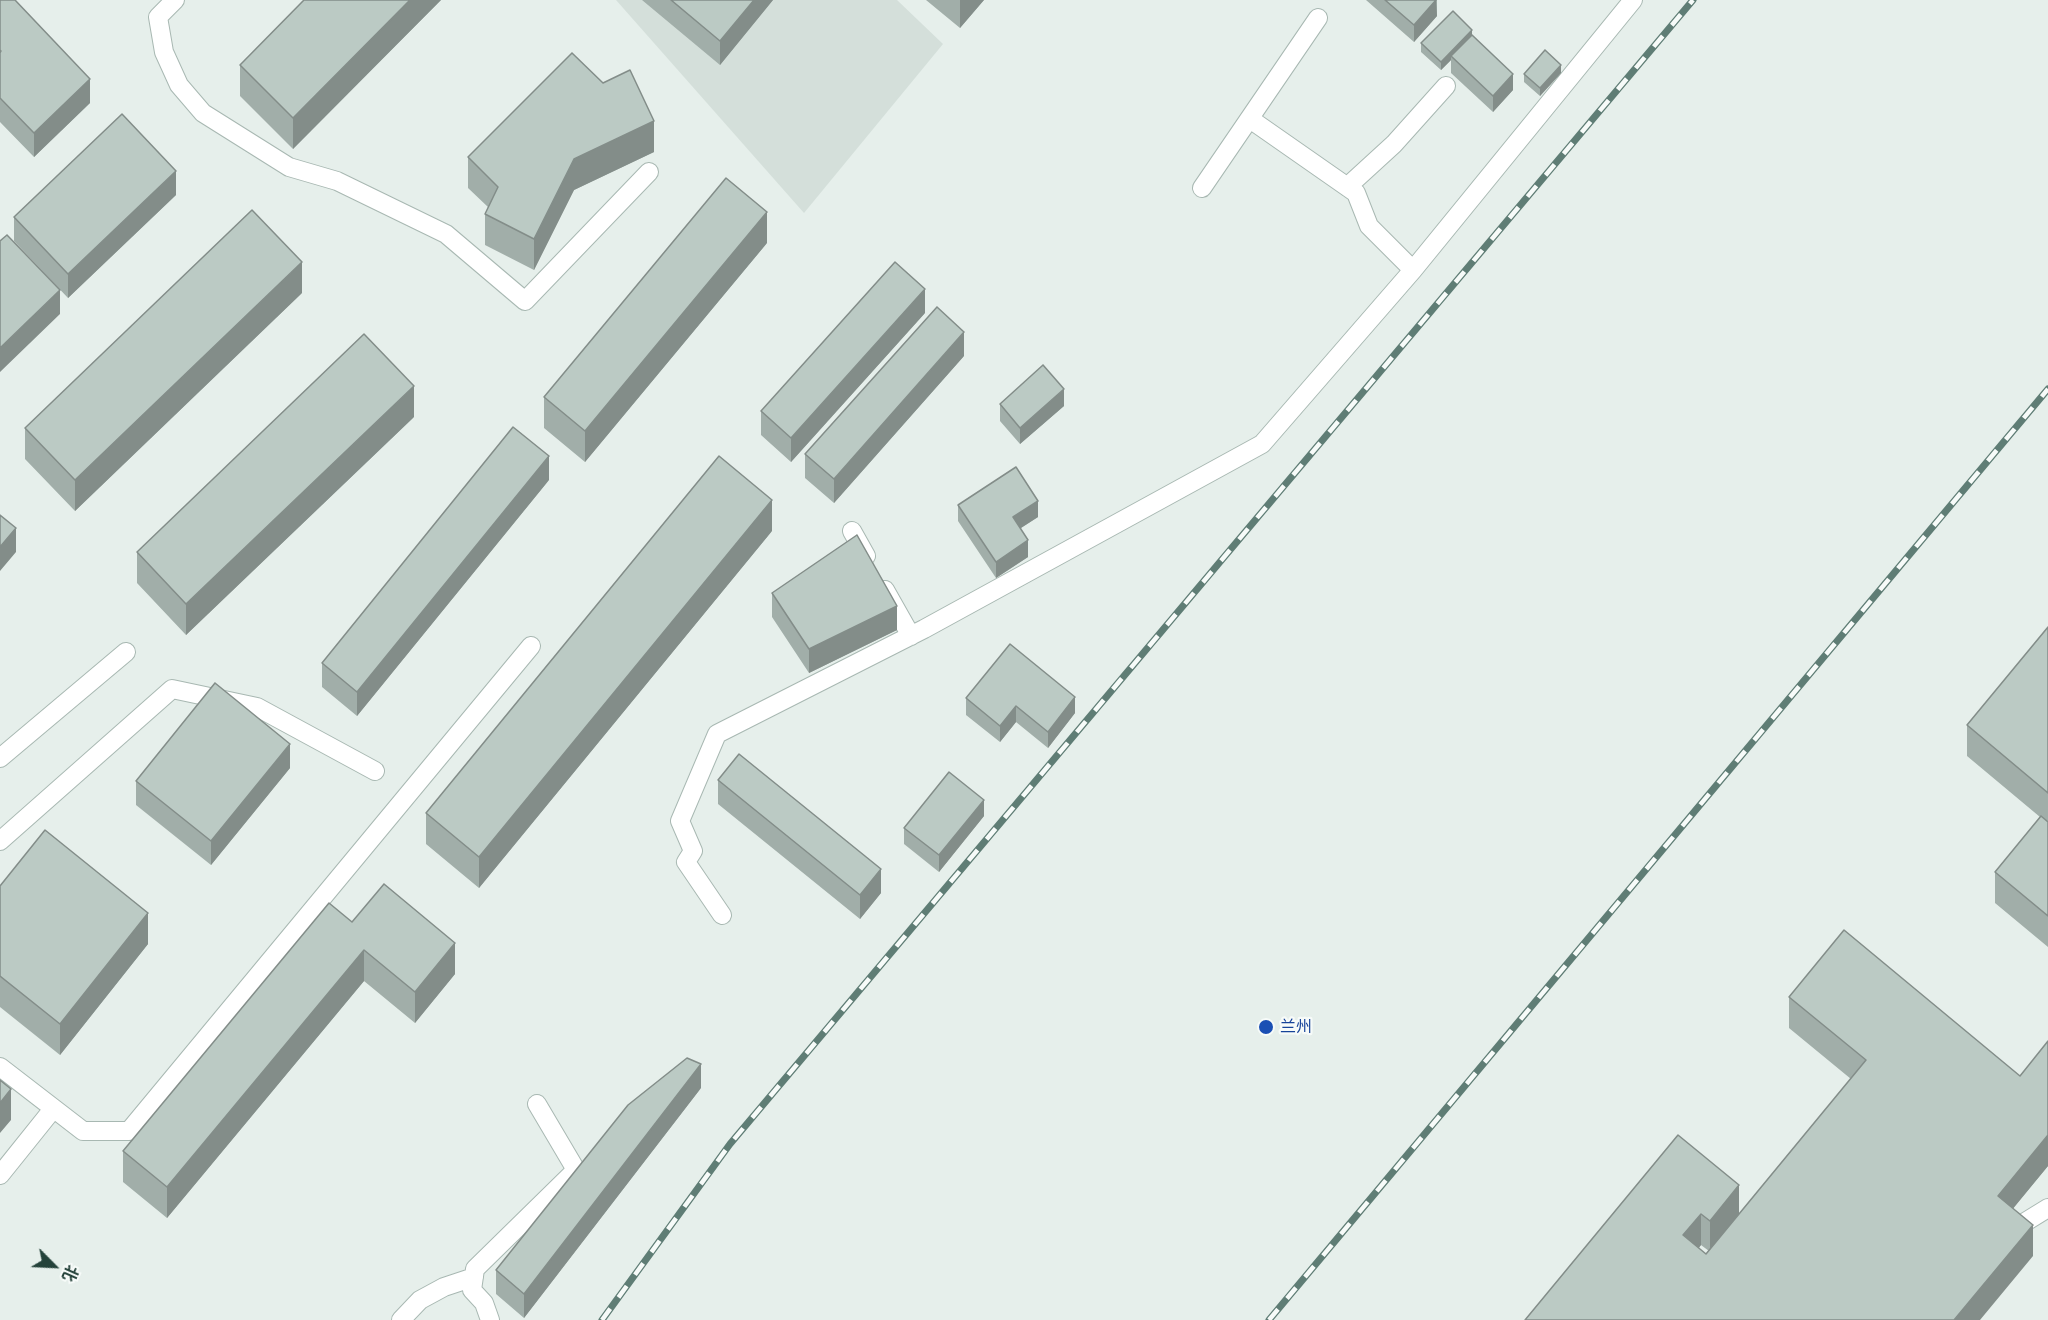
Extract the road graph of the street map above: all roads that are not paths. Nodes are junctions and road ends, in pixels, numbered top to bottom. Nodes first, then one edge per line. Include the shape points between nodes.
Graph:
1 (175, 0) edge
2 (1631, 1) edge
3 (1318, 18) dead end
4 (1446, 86) dead end
5 (1250, 119) junction
6 (649, 172) dead end
7 (1347, 187) junction
8 (1202, 188) dead end
9 (1413, 270) junction
10 (852, 531) dead end
11 (911, 636) junction
12 (531, 646) dead end
13 (126, 652) dead end
14 (0, 758) edge
15 (375, 771) dead end
16 (0, 841) edge
17 (722, 915) dead end
18 (0, 1067) edge
19 (537, 1104) dead end
20 (53, 1109) junction
21 (0, 1175) edge
22 (2048, 1208) edge
23 (2000, 1242) edge
24 (474, 1277) junction
25 (401, 1320) edge
26 (490, 1320) edge

1 - 6 street via 158,16 164,52 179,85 203,113 289,167 337,181 446,234 525,301
2 - 9 street
3 - 5 street
4 - 7 street via 1394,144
5 - 7 street
5 - 8 street
7 - 9 street via 1356,193 1369,226
9 - 11 street via 1262,444
10 - 11 street
11 - 17 street via 717,734 680,822 693,851 686,862
12 - 20 street via 129,1131 83,1131
13 - 14 street
15 - 16 street via 257,707 172,688
18 - 20 street
19 - 24 street via 576,1170 474,1269
20 - 21 street
22 - 23 street
24 - 25 street via 420,1300
24 - 26 street via 472,1290 484,1303

